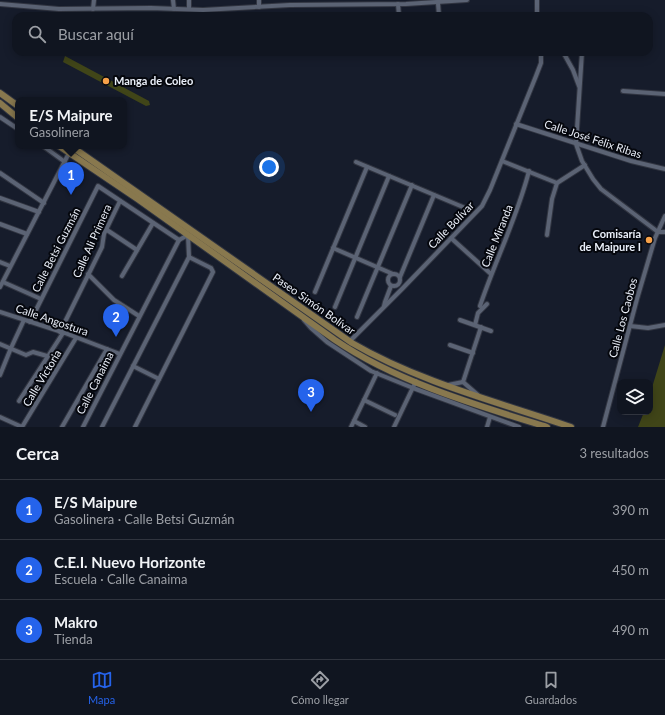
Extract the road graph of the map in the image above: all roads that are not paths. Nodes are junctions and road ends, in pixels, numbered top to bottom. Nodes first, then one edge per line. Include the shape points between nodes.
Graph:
1 (94, 0) edge
2 (173, 0) edge
3 (189, 0) edge
4 (259, 0) edge
5 (467, 0) edge
6 (537, 0) edge
7 (432, 1) edge
8 (304, 2) edge
9 (438, 3) junction
10 (0, 4) edge
11 (398, 4) junction
12 (259, 7) junction
13 (93, 9) junction
14 (174, 9) junction
15 (189, 9) junction
16 (399, 12) edge
17 (439, 12) edge
18 (537, 12) edge
19 (541, 56) edge
20 (565, 56) edge
21 (582, 56) edge
22 (580, 88) junction
23 (623, 91) dead end
24 (0, 93) edge
25 (665, 94) edge
26 (0, 103) edge
27 (15, 104) edge
28 (15, 116) edge
29 (0, 119) edge
30 (516, 124) junction
31 (15, 127) edge
32 (576, 144) junction
33 (47, 149) edge
34 (63, 149) edge
35 (75, 149) edge
36 (69, 153) junction
37 (502, 160) junction
38 (65, 162) junction
39 (356, 162) dead end
40 (585, 165) junction
41 (367, 166) junction
42 (665, 169) edge
43 (529, 171) junction
44 (0, 173) edge
45 (389, 176) junction
46 (557, 183) junction
47 (412, 185) junction
48 (434, 195) junction
49 (0, 198) edge
50 (120, 201) junction
51 (44, 202) junction
52 (470, 210) dead end
53 (38, 212) junction
54 (665, 216) edge
55 (153, 223) junction
56 (0, 224) edge
57 (107, 230) junction
58 (658, 232) junction
59 (665, 232) edge
60 (190, 233) junction
61 (27, 234) junction
62 (547, 235) dead end
63 (451, 238) junction
64 (179, 240) junction
65 (333, 248) junction
66 (137, 250) junction
67 (189, 257) junction
68 (0, 262) edge
69 (10, 266) junction
70 (88, 274) junction
71 (393, 274) junction
72 (491, 274) junction
73 (122, 276) dead end
74 (400, 277) junction
75 (2, 282) junction
76 (391, 286) junction
77 (0, 287) edge
78 (315, 292) dead end
79 (41, 299) junction
80 (487, 304) dead end
81 (480, 306) dead end
82 (335, 307) dead end
83 (384, 307) junction
84 (0, 312) edge
85 (139, 316) junction
86 (301, 316) junction
87 (357, 317) dead end
88 (24, 320) junction
89 (460, 320) dead end
90 (30, 322) junction
91 (475, 325) junction
92 (665, 325) edge
93 (630, 326) junction
94 (481, 327) junction
95 (492, 331) dead end
96 (62, 332) junction
97 (76, 338) junction
98 (350, 341) junction
99 (0, 344) edge
100 (450, 345) dead end
101 (345, 347) junction
102 (10, 348) junction
103 (107, 349) junction
104 (473, 353) junction
105 (120, 354) junction
106 (47, 356) junction
107 (133, 366) junction
108 (377, 373) junction
109 (0, 375) edge
110 (159, 379) junction
111 (416, 381) junction
112 (463, 382) junction
113 (448, 385) junction
114 (413, 388) junction
115 (481, 398) junction
116 (364, 400) junction
117 (19, 401) dead end
118 (395, 415) dead end
119 (0, 417) edge
120 (490, 417) junction
121 (354, 422) junction
122 (22, 427) edge
123 (62, 427) edge
124 (83, 427) edge
125 (102, 427) edge
126 (135, 427) edge
127 (351, 427) edge
128 (365, 427) edge
129 (394, 427) edge
130 (487, 427) edge
131 (519, 427) edge
132 (546, 427) edge
133 (571, 427) edge
134 (603, 427) edge

1 - 13 street
2 - 14 street
3 - 15 street
4 - 12 street
5 - 9 street
6 - 18 street
7 - 9 street
7 - 11 street
8 - 11 street
8 - 12 street
9 - 17 street
10 - 13 street via 47,9
11 - 16 street
12 - 15 street
13 - 14 street
14 - 15 street
19 - 30 street, Calle Bolívar via 541,63
20 - 22 street
21 - 22 street
22 - 32 street
23 - 25 street
24 - 27 main road
26 - 28 main road
29 - 31 street
30 - 32 street, Calle José Félix Ribas
30 - 37 street, Calle Bolívar
32 - 40 street
32 - 42 street, Calle José Félix Ribas
33 - 38 street
34 - 36 main road, Paseo Simón Bolívar
35 - 60 main road, Paseo Simón Bolívar
36 - 38 street
36 - 60 main road, Paseo Simón Bolívar
37 - 43 street
37 - 63 street, Calle Bolívar via 482,206
38 - 51 street
39 - 41 street
40 - 46 street
40 - 58 street via 601,189
41 - 45 street
41 - 65 street
43 - 46 street
43 - 72 street, Calle Miranda via 517,210
44 - 51 street
45 - 47 street
45 - 82 street
46 - 62 street
47 - 48 street
47 - 87 street
48 - 52 street
48 - 74 street
49 - 53 street
50 - 55 street
50 - 57 street, Calle Ali Primera
50 - 79 street, Calle Betsi Guzmán via 98,186
51 - 53 street
53 - 61 street
54 - 58 street, Calle Los Caobos
55 - 64 street
55 - 66 street
56 - 61 street
57 - 66 street
57 - 70 street, Calle Ali Primera via 102,247
58 - 59 street
58 - 93 street, Calle Los Caobos
60 - 64 street
60 - 67 street
60 - 86 main road, Paseo Simón Bolívar
60 - 98 main road, Paseo Simón Bolívar
61 - 69 street
63 - 72 street
63 - 83 street, Calle Bolívar
64 - 85 street, Calle Canaima
65 - 71 street
65 - 78 street
66 - 73 street
67 - 107 street
67 - 110 street via 211,268 213,272
68 - 69 street
69 - 75 street
70 - 85 street via 121,305
70 - 96 street, Calle Ali Primera
71 - 74 street
71 - 76 street via 387,280
72 - 81 street, Calle Miranda
74 - 76 street via 398,285
75 - 77 street
75 - 79 street
76 - 83 street
79 - 90 street, Calle Betsi Guzmán
80 - 91 street via 478,313
83 - 98 street, Calle Bolívar
84 - 88 street, Calle Angostura
85 - 105 street, Calle Canaima
86 - 101 main road, Paseo Simón Bolívar
86 - 108 street, Paseo Simón Bolívar via 327,342
88 - 90 street, Calle Angostura
88 - 102 street
89 - 91 street
90 - 96 street, Calle Angostura
91 - 94 street
92 - 93 street via 648,328
93 - 134 street, Calle Los Caobos
94 - 95 street
94 - 104 street
96 - 97 street, Calle Angostura
96 - 106 street, Calle Ali Primera
97 - 103 street, Calle Angostura
97 - 122 street, Calle Victoria
98 - 101 main road
98 - 113 main road, Paseo Simón Bolívar via 380,358
99 - 102 street
100 - 104 street
101 - 111 main road, Paseo Simón Bolívar via 369,361
102 - 106 street via 26,355 33,352
102 - 109 street
103 - 105 street, Calle Angostura
103 - 123 street
104 - 112 street
105 - 124 street, Calle Canaima
106 - 117 street, Calle Ali Primera
107 - 110 street
107 - 125 street
108 - 114 street, Paseo Simón Bolívar
108 - 116 street
110 - 126 street
111 - 114 street
111 - 132 main road, Paseo Simón Bolívar via 463,400
112 - 113 street
112 - 115 street
113 - 115 main road, Paseo Simón Bolívar
114 - 120 street, Paseo Simón Bolívar
114 - 129 street
115 - 133 main road, Paseo Simón Bolívar
116 - 118 street
116 - 121 street
119 - 122 street
120 - 130 street
120 - 131 street, Paseo Simón Bolívar
121 - 127 street
121 - 128 street

